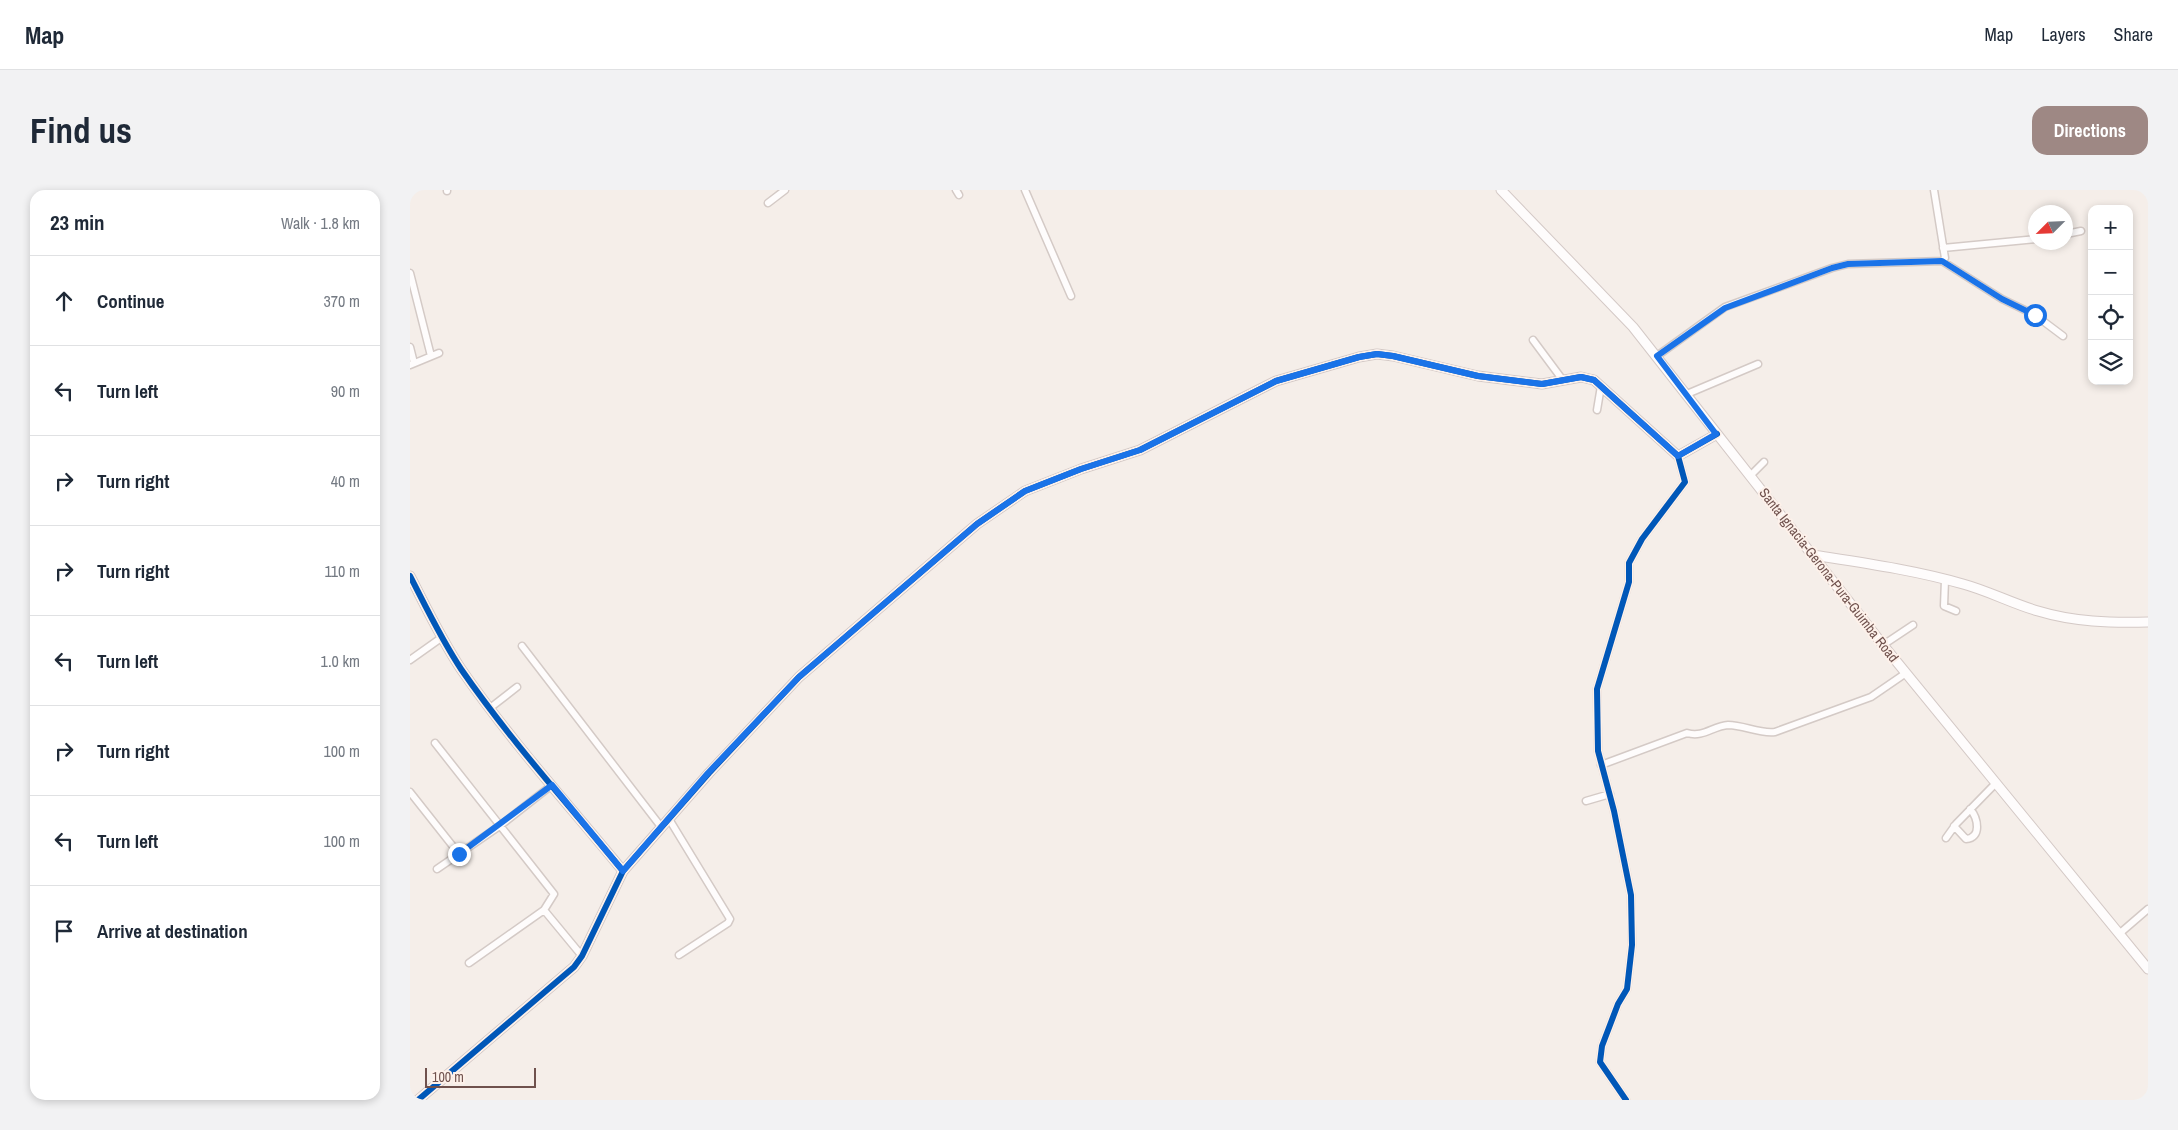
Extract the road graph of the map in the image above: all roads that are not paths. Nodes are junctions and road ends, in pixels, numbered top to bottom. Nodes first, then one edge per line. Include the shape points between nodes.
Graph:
1 (785, 190) edge
2 (1024, 190) edge
3 (1500, 190) edge
4 (1934, 190) edge
5 (768, 203) dead end
6 (2081, 231) dead end
7 (2073, 233) edge
8 (2028, 239) edge
9 (1942, 248) junction
10 (1942, 261) junction
11 (410, 272) edge
12 (1071, 296) dead end
13 (2064, 336) dead end
14 (1533, 340) dead end
15 (410, 347) edge
16 (440, 354) dead end
17 (431, 356) junction
18 (1657, 356) junction
19 (412, 364) edge
20 (1758, 364) dead end
21 (1562, 379) junction
22 (1601, 386) junction
23 (1686, 394) junction
24 (1597, 410) dead end
25 (1716, 434) junction
26 (1678, 456) junction
27 (1764, 462) dead end
28 (1750, 476) junction
29 (1813, 555) junction
30 (410, 576) edge
31 (1945, 580) junction
32 (1956, 611) dead end
33 (2148, 622) edge
34 (1913, 626) dead end
35 (441, 638) junction
36 (1883, 645) junction
37 (522, 646) dead end
38 (410, 660) edge
39 (1906, 674) junction
40 (517, 687) dead end
41 (490, 708) junction
42 (435, 743) dead end
43 (1600, 765) junction
44 (1996, 783) junction
45 (552, 785) junction
46 (410, 792) edge
47 (1610, 794) junction
48 (1586, 801) dead end
49 (1970, 809) junction
50 (668, 819) junction
51 (501, 825) junction
52 (1954, 826) junction
53 (662, 828) junction
54 (1946, 838) dead end
55 (459, 854) junction
56 (437, 868) dead end
57 (623, 871) junction
58 (2148, 909) edge
59 (544, 910) junction
60 (2119, 934) junction
61 (678, 955) dead end
62 (582, 956) junction
63 (469, 963) dead end
64 (2148, 969) edge
65 (418, 1100) edge
66 (1626, 1100) edge

1 - 5 street
2 - 12 street
3 - 18 street, Santa Ignacia-Gerona-Pura-Guimba Road via 1613,304
4 - 9 street
6 - 7 street
8 - 9 street
9 - 10 street via 1946,258
10 - 13 street via 2002,299 2035,315
10 - 18 street via 1848,264 1832,268 1725,308
11 - 17 street
14 - 21 street
15 - 19 street
16 - 17 street
17 - 19 street
18 - 23 street, Santa Ignacia-Gerona-Pura-Guimba Road
20 - 23 street
21 - 22 street via 1587,378
21 - 50 street via 1542,384 1478,376 1393,356 1359,357 1276,381 1140,450 1025,491 977,524 799,677
22 - 24 street
22 - 26 street
23 - 25 street, Santa Ignacia-Gerona-Pura-Guimba Road
25 - 26 street
25 - 28 street, Santa Ignacia-Gerona-Pura-Guimba Road
26 - 43 street via 1685,482 1642,539 1630,563 1629,582 1597,689
27 - 28 street
28 - 29 street, Santa Ignacia-Gerona-Pura-Guimba Road
29 - 31 street via 1881,565
29 - 36 street, Santa Ignacia-Gerona-Pura-Guimba Road
30 - 35 street
31 - 32 street via 1944,606
31 - 33 street via 2060,616 2088,621
34 - 36 street
35 - 38 street
35 - 41 street
36 - 39 street, Santa Ignacia-Gerona-Pura-Guimba Road
37 - 53 street
39 - 43 street via 1871,698 1775,732 1727,725 1695,736 1687,734
39 - 44 street, Santa Ignacia-Gerona-Pura-Guimba Road
40 - 41 street
41 - 45 street
42 - 51 street
43 - 47 street
44 - 49 street
44 - 60 street, Santa Ignacia-Gerona-Pura-Guimba Road
45 - 51 street
45 - 57 street
46 - 55 street
47 - 48 street
47 - 66 street via 1631,895 1632,945 1627,989 1618,1004 1600,1057 1604,1069
49 - 52 street
49 - 52 street via 1978,820 1972,837 1966,839
50 - 53 street
50 - 61 street via 730,919
51 - 55 street
51 - 59 street via 553,891 553,897
52 - 54 street
53 - 57 street
55 - 56 street
57 - 62 street
58 - 60 street
59 - 62 street
59 - 63 street
60 - 64 street, Santa Ignacia-Gerona-Pura-Guimba Road
62 - 65 street via 557,982

